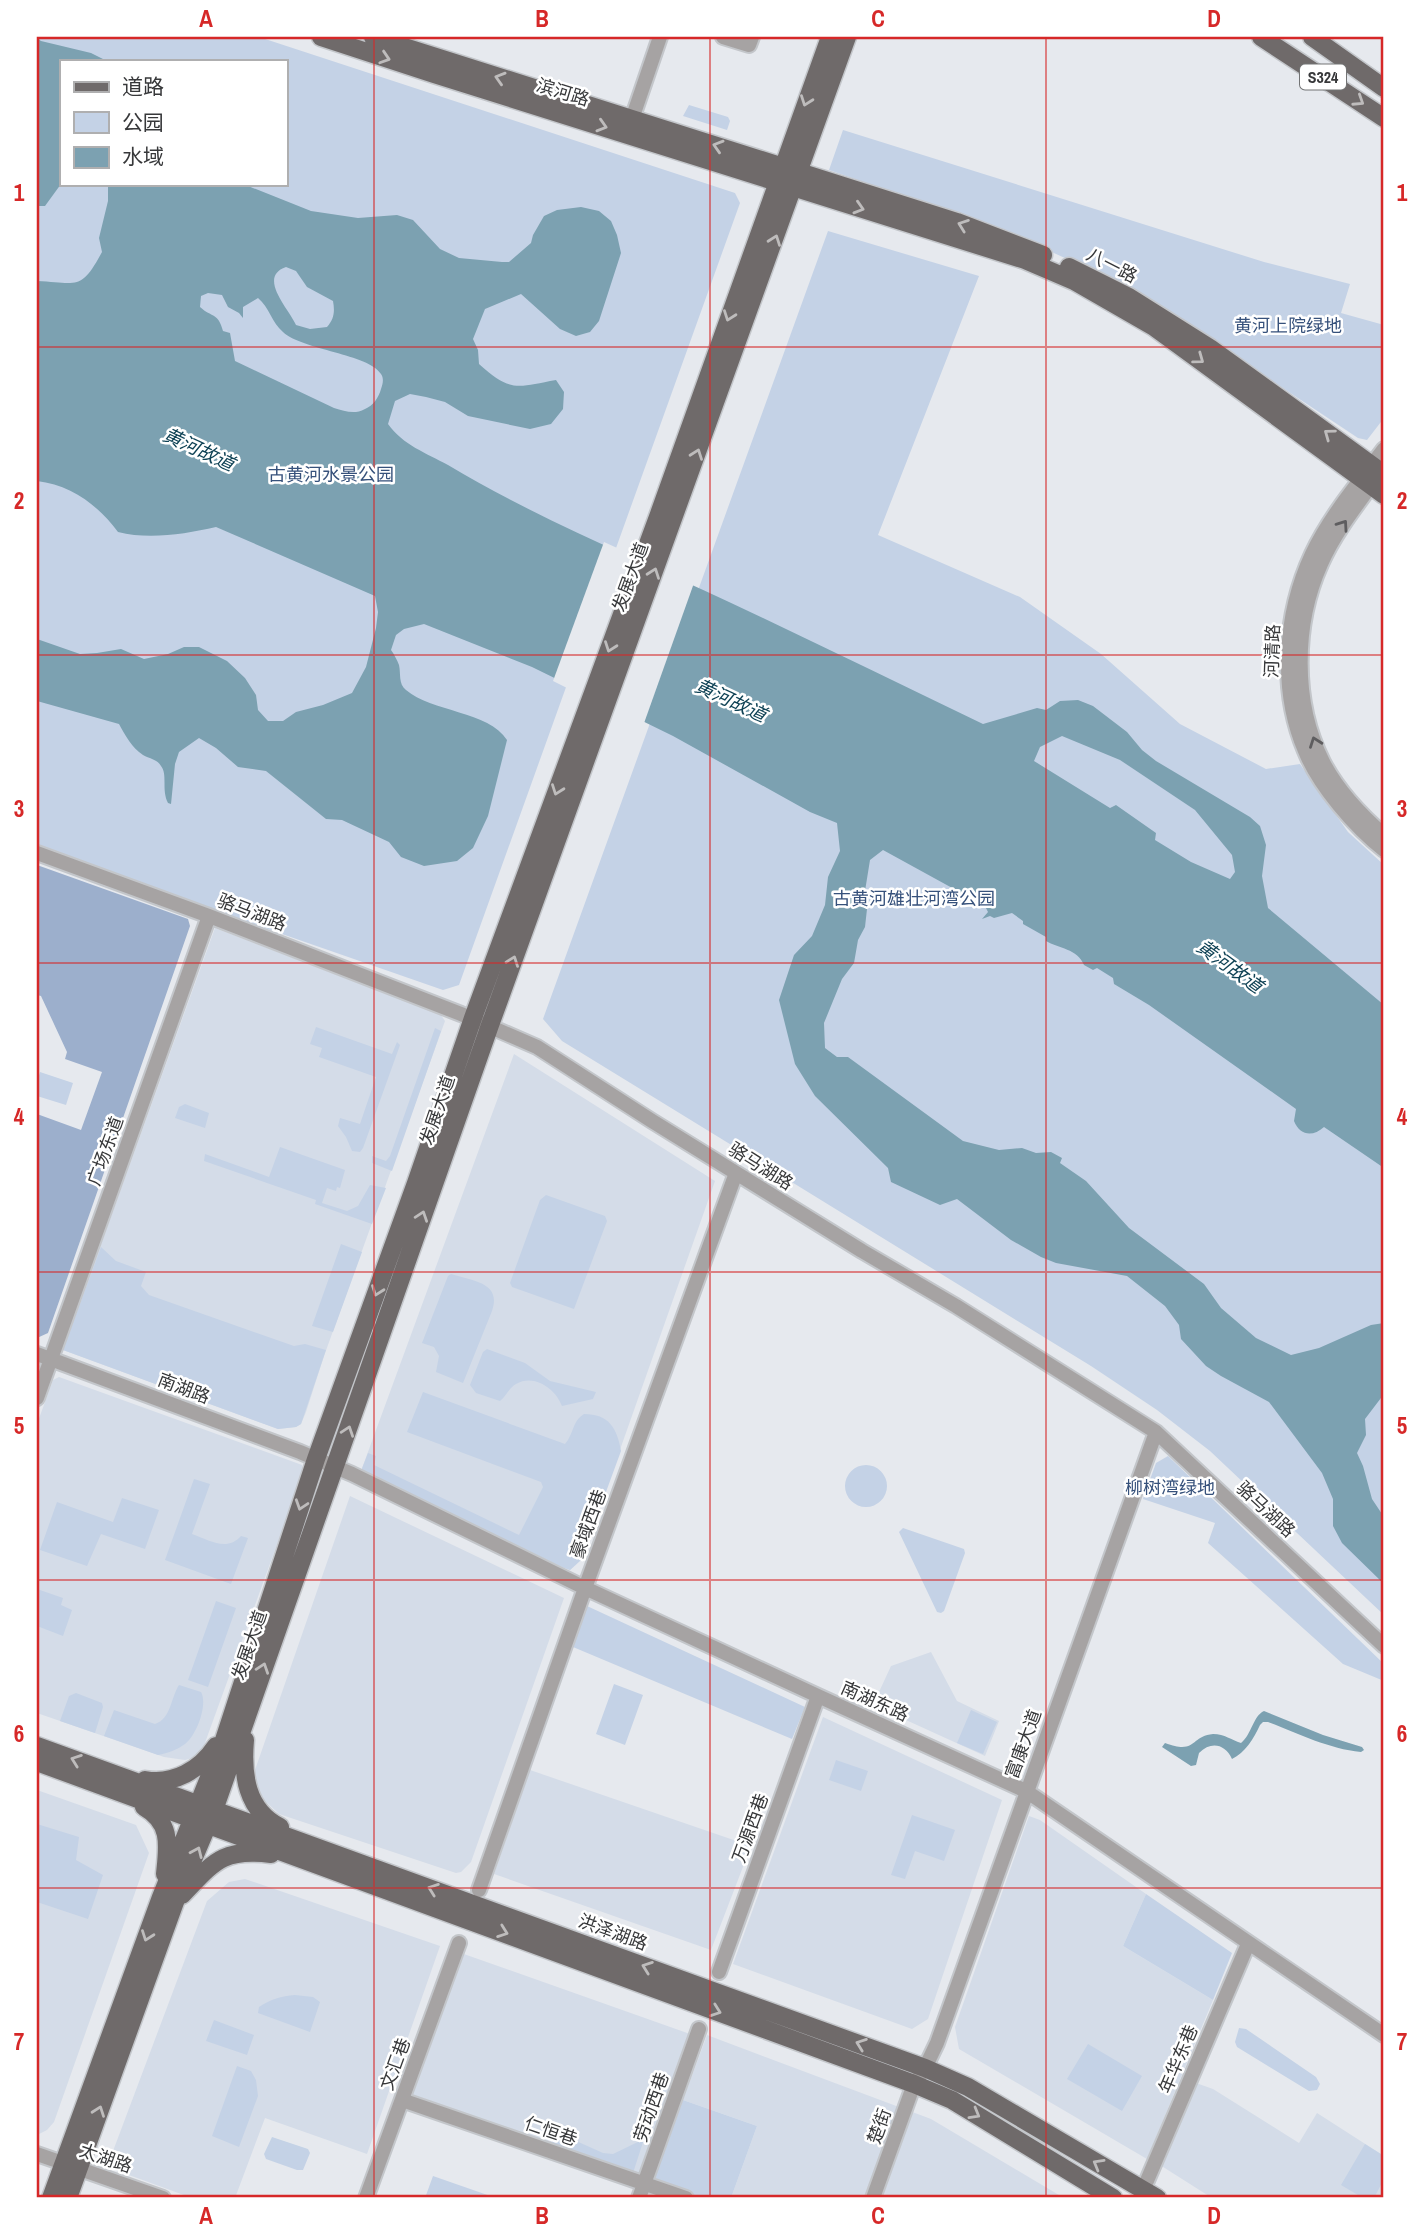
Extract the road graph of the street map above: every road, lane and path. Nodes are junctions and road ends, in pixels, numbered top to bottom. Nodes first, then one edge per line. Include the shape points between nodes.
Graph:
1 (321, 37) edge
2 (373, 37) edge
3 (660, 37) edge
4 (723, 37) edge
5 (752, 37) edge
6 (830, 37) edge
7 (847, 37) edge
8 (1261, 37) edge
9 (1312, 37) edge
10 (1384, 88) edge
11 (1384, 118) edge
12 (632, 119) junction
13 (788, 177) junction
14 (1384, 449) edge
15 (1377, 477) edge
16 (1384, 835) edge
17 (1384, 850) edge
18 (37, 853) edge
19 (209, 916) junction
20 (481, 1022) junction
21 (736, 1173) junction
22 (44, 1356) edge
23 (37, 1398) edge
24 (1156, 1432) junction
25 (317, 1459) junction
26 (335, 1467) junction
27 (585, 1588) junction
28 (1384, 1646) edge
29 (818, 1696) junction
30 (241, 1711) junction
31 (37, 1746) edge
32 (37, 1762) edge
33 (113, 1782) junction
34 (1026, 1790) junction
35 (203, 1815) junction
36 (322, 1857) junction
37 (479, 1890) dead end
38 (168, 1900) junction
39 (460, 1943) dead end
40 (1248, 1944) junction
41 (719, 1972) dead end
42 (699, 2029) dead end
43 (1384, 2035) edge
44 (925, 2068) junction
45 (914, 2084) junction
46 (402, 2100) junction
47 (37, 2154) edge
48 (71, 2166) junction
49 (645, 2183) junction
50 (1150, 2194) edge
51 (51, 2198) edge
52 (68, 2198) edge
53 (163, 2198) edge
54 (366, 2198) edge
55 (639, 2198) edge
56 (686, 2198) edge
57 (873, 2198) edge
58 (1113, 2198) edge

1 -> 13 main road, 滨河路
12 -> 2 main road, 滨河路
3 - 12 street
4 - 5 street via 750,45
6 -> 13 main road, 发展大道
7 - 13 main road, 发展大道
8 -> 11 main road, S324
9 - 10 main road, S324
13 -> 12 main road, 滨河路
13 - 15 main road, 八一路 via 964,225 1096,279 1210,348
13 - 20 main road, 发展大道
14 - 15 street, 河清路
16 -> 15 street, 河清路 via 1323,763 1312,736 1300,666 1305,614 1321,562
15 - 17 street, 河清路 via 1321,536 1307,566 1291,624 1288,671 1294,715 1315,773
18 - 19 street, 骆马湖路
19 - 20 street, 骆马湖路
19 - 22 street, 广场东道
20 - 21 street, 骆马湖路 via 537,1047
20 -> 25 main road, 发展大道 via 416,1183
26 -> 20 main road, 发展大道
21 - 24 street, 骆马湖路
21 - 27 street, 豪域西巷
22 - 23 street, 广场东道
22 - 25 street, 南湖路
24 - 28 street, 骆马湖路
24 - 34 street, 富康大道
25 - 26 street, 南湖东路
25 -> 30 main road, 发展大道
26 - 27 street, 南湖东路
30 -> 26 main road, 发展大道
27 - 29 street, 南湖东路
27 - 37 street, 豪域西巷
29 - 34 street, 南湖东路
29 - 41 street, 万源西巷
30 - 33 main road via 194,1770 163,1780
30 - 35 main road, 发展大道
30 - 36 main road via 245,1780 256,1806 264,1818
33 -> 31 main road, 洪泽湖路
32 - 33 main road, 洪泽湖路
33 - 35 main road, 洪泽湖路
33 - 38 main road via 153,1812 166,1830
34 - 40 street, 南湖东路
34 - 44 street, 富康大道
35 - 36 main road, 洪泽湖路
35 - 38 main road, 发展大道
36 - 38 main road via 240,1853 221,1858
44 -> 36 main road, 洪泽湖路
36 -> 45 main road, 洪泽湖路
38 - 48 main road, 发展大道
39 - 46 street, 文汇巷
40 - 43 street, 南湖东路
40 - 50 street, 年华东巷
42 - 49 street, 劳动西巷
44 - 45 street, 楚街
50 -> 44 main road, 洪泽湖路 via 968,2087
45 - 57 street, 楚街
45 -> 58 main road, 洪泽湖路 via 953,2101
46 - 49 street, 仁恒巷
46 - 54 street, 文汇巷
47 - 48 street, 太湖路
48 - 51 main road, 发展大道
48 - 52 main road, 发展大道
48 - 53 street, 太湖路
49 - 55 street, 劳动西巷
49 - 56 street, 仁恒巷

